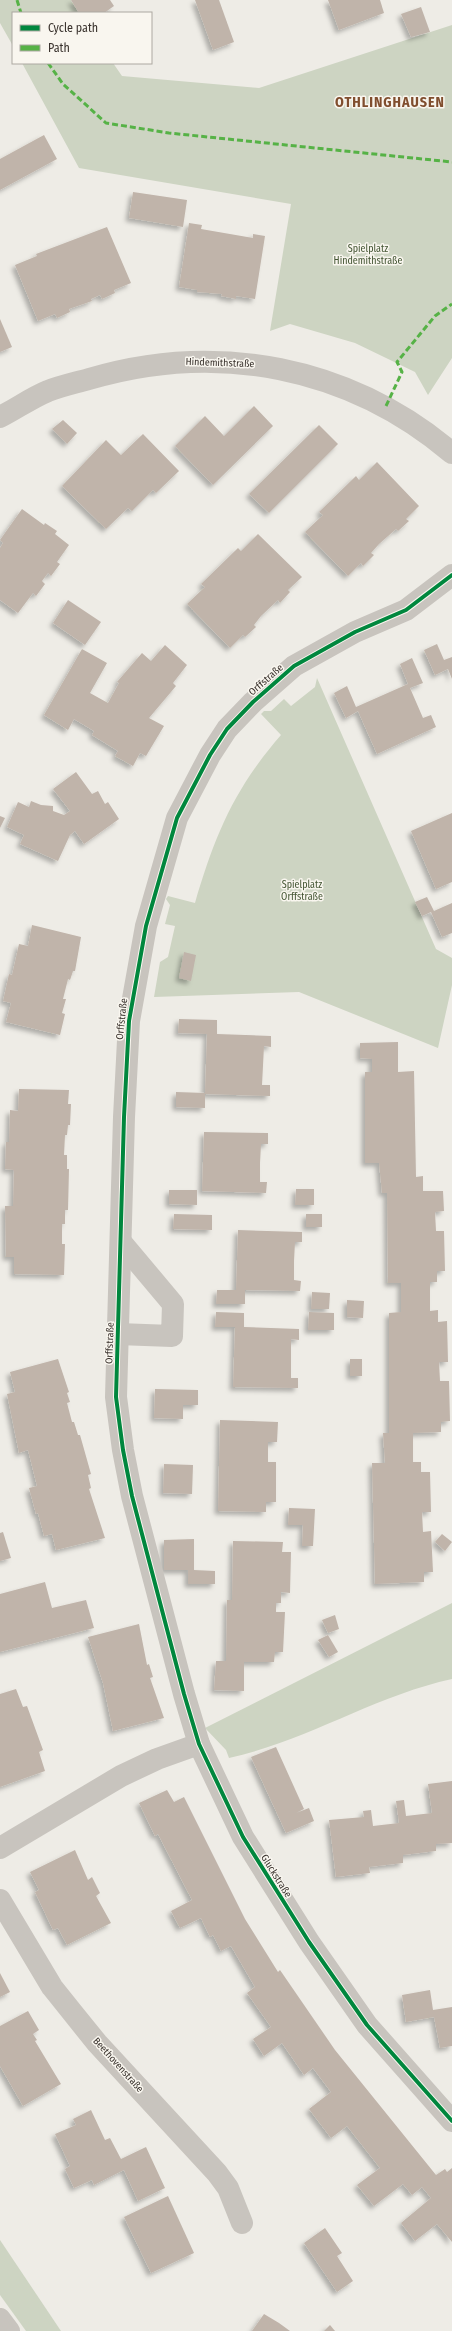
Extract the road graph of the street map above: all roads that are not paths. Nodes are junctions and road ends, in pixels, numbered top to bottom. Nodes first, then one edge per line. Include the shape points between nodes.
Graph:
1 (0, 417) edge
2 (452, 453) edge
3 (452, 575) edge
4 (121, 1242) junction
5 (118, 1334) junction
6 (159, 1600) joint
7 (199, 1744) junction
8 (0, 1848) edge
9 (0, 1900) edge
10 (452, 2121) edge
11 (242, 2223) dead end
12 (0, 2319) edge
13 (9, 2331) edge

1 - 2 street, Hindemithstraße via 48,391 119,370 177,362 256,364 293,372 365,396 395,412
3 - 4 street, Orffstraße via 406,610 348,635 294,666 253,702 227,729 177,818 154,892 132,995 127,1050
4 - 5 street, Orffstraße
4 - 5 street, Orffstraße via 173,1304 172,1336
5 - 6 street, Orffstraße via 116,1397 123,1450
6 - 7 street, Gluckstraße
7 - 8 street via 157,1759 121,1776
7 - 10 street, Gluckstraße via 243,1837 308,1942 367,2025
9 - 11 street, Beethovenstraße via 52,1987 97,2044 217,2173 233,2198
12 - 13 street

